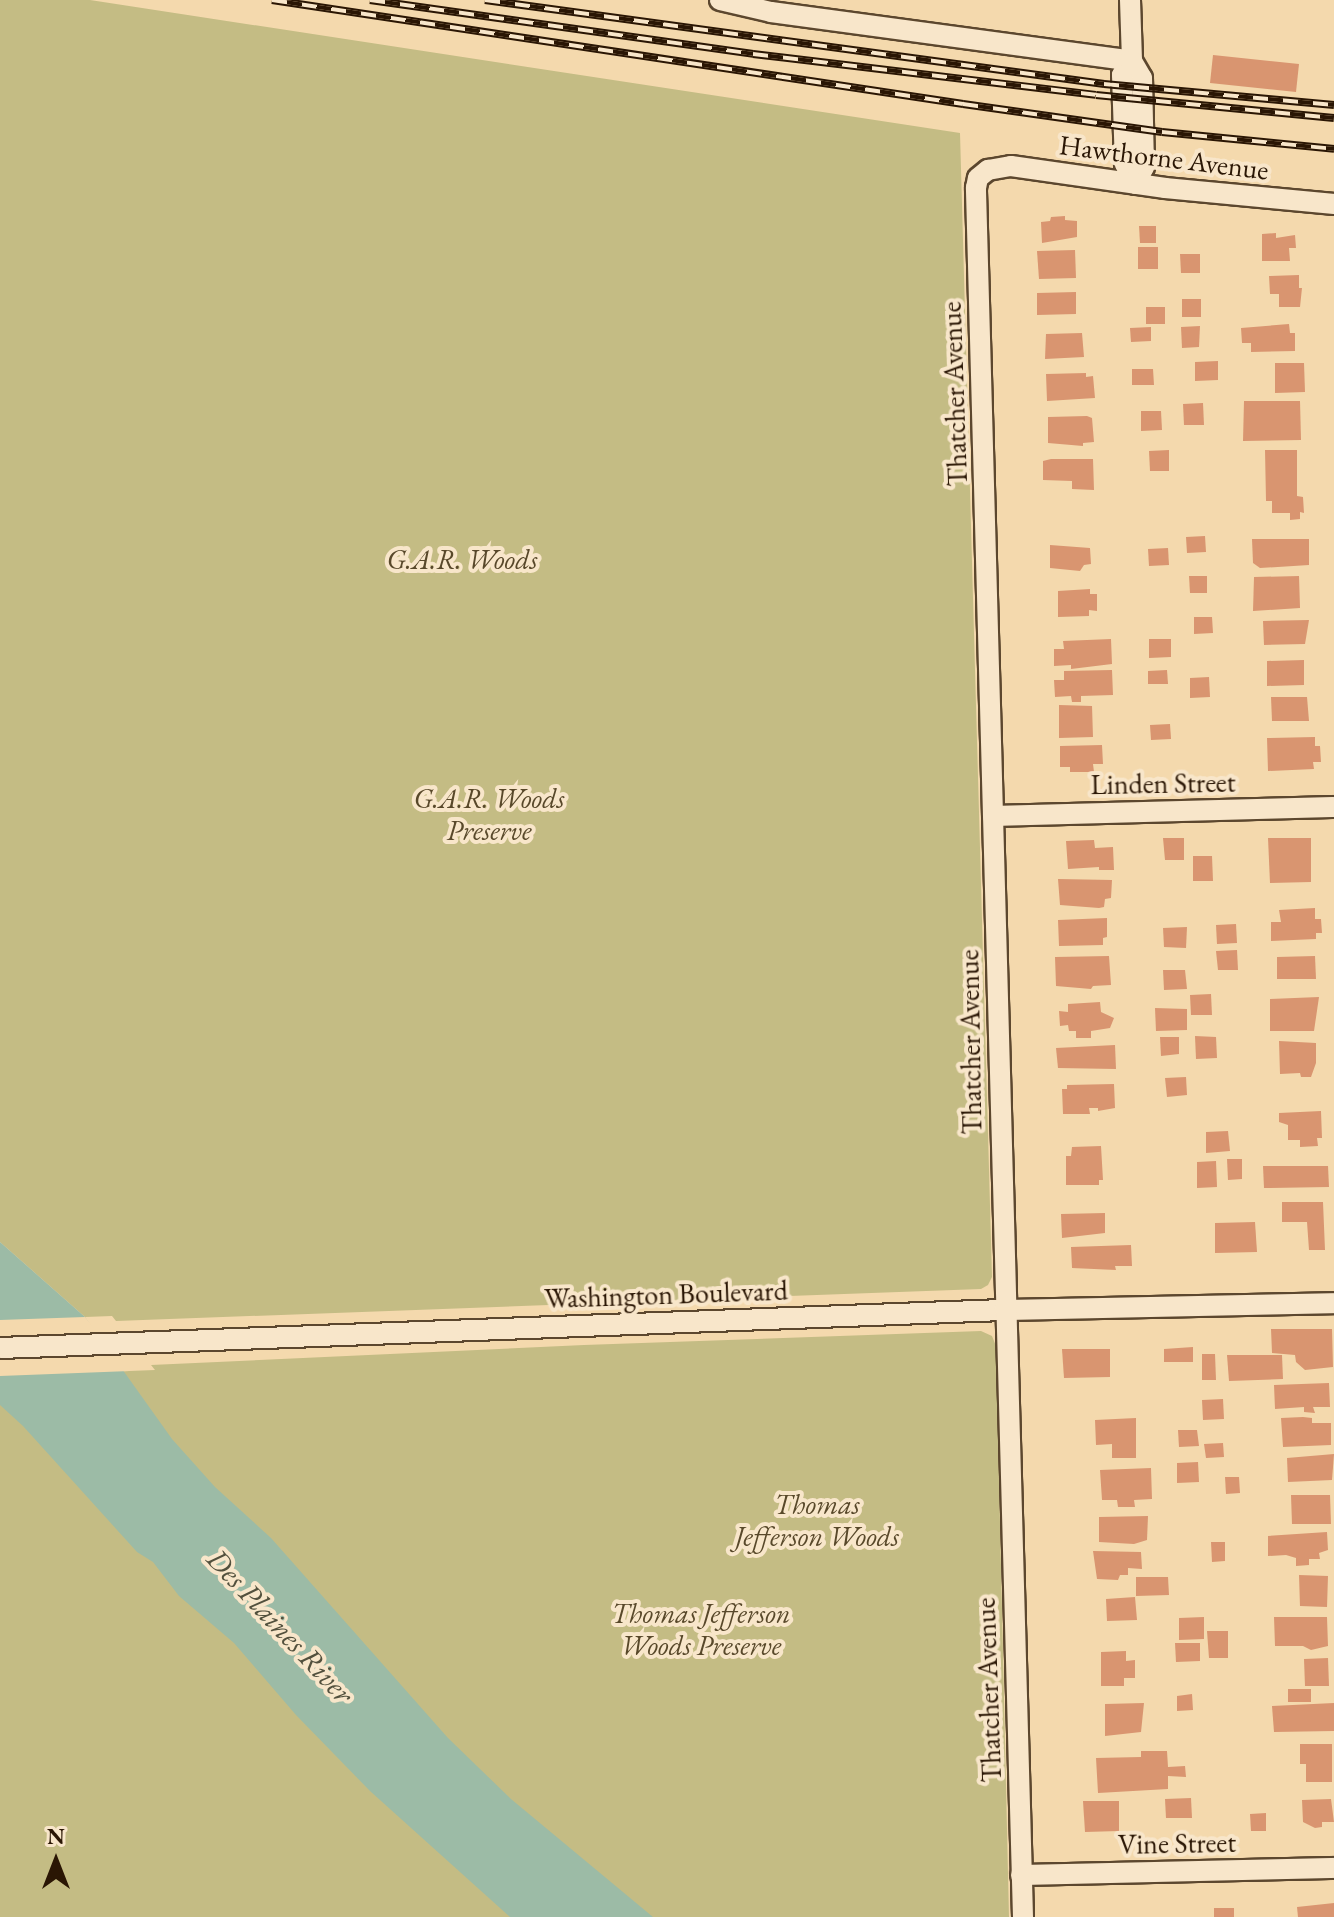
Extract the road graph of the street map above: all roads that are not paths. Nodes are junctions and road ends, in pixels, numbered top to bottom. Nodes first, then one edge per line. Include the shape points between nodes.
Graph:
1 (720, 0) edge
2 (1130, 0) edge
3 (1132, 61) junction
4 (988, 170) joint
5 (1135, 184) junction
6 (1334, 204) edge
7 (1334, 807) edge
8 (993, 816) junction
9 (1334, 1303) edge
10 (1005, 1310) junction
11 (0, 1348) edge
12 (1334, 1868) edge
13 (1021, 1875) junction
14 (1023, 1917) edge

1 - 3 street via 771,12
2 - 3 street
3 - 5 street via 1122,75 1125,164
4 - 5 street, Hawthorne Avenue via 1011,166
4 - 8 street, Thatcher Avenue via 976,188
5 - 6 street, Hawthorne Avenue
7 - 8 street, Linden Street
8 - 10 street, Thatcher Avenue
9 - 10 street, Washington Boulevard
10 - 11 street, Washington Boulevard
10 - 13 street, Thatcher Avenue
12 - 13 street, Vine Street
13 - 14 street, Thatcher Avenue

